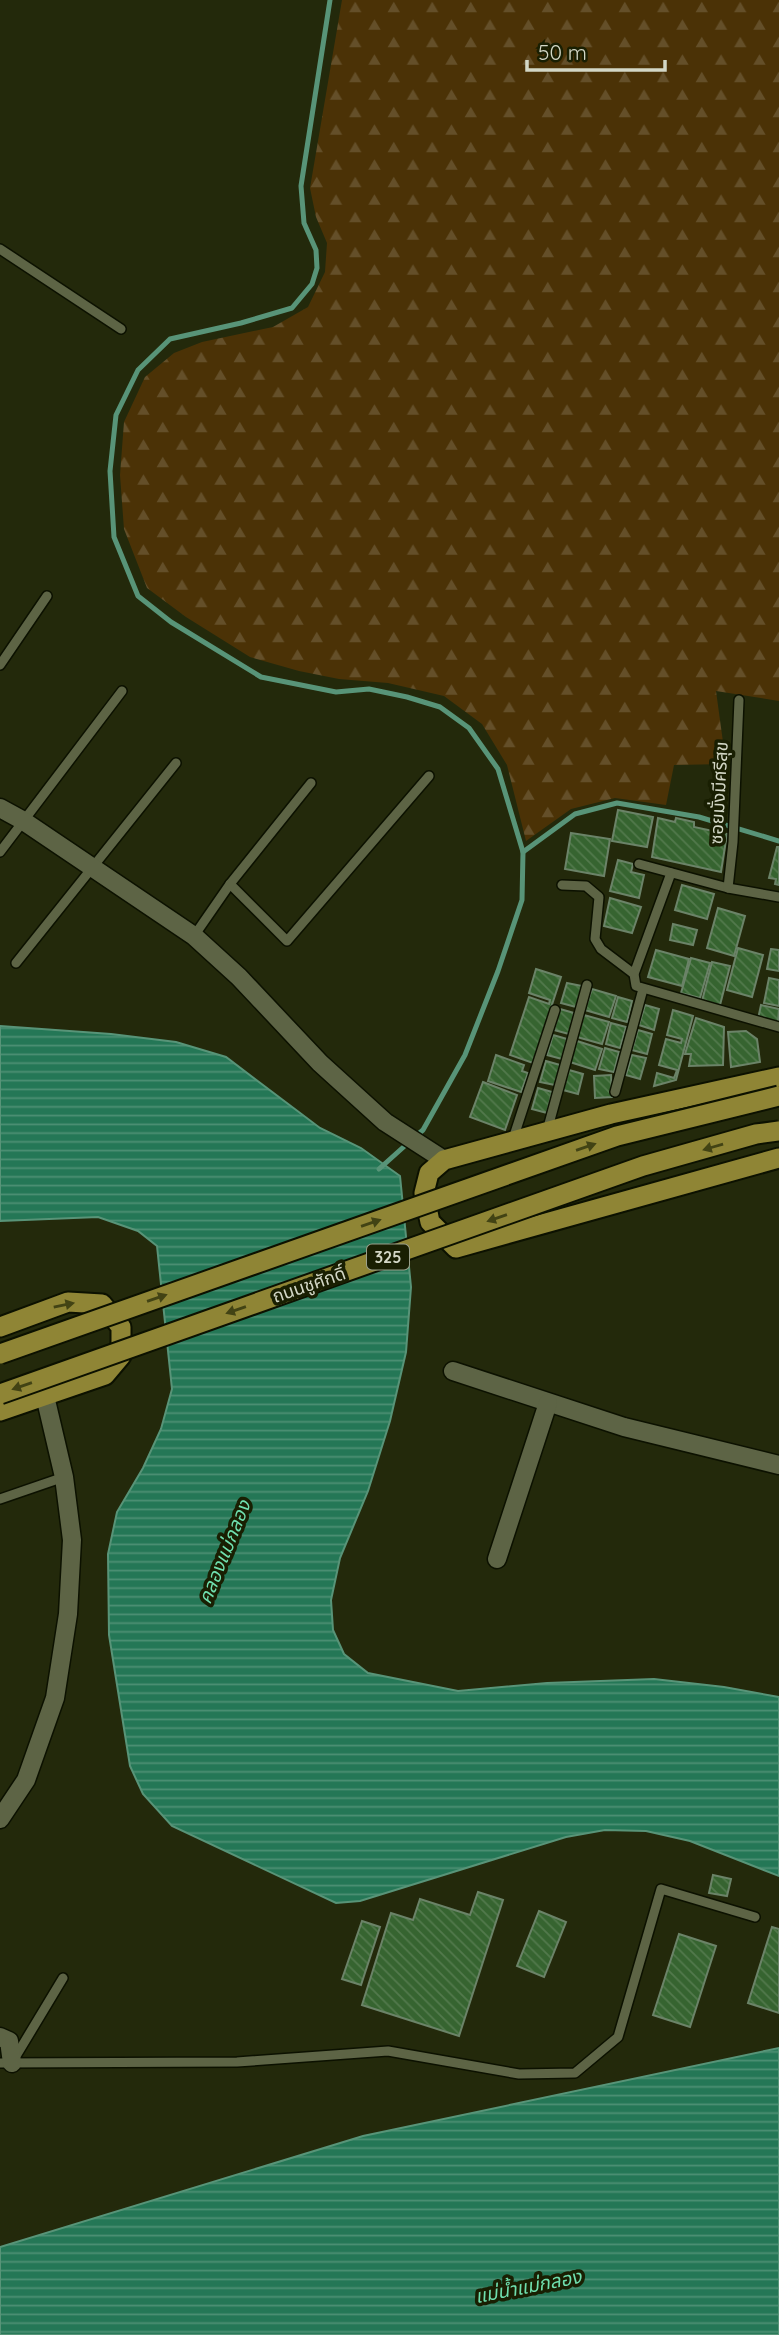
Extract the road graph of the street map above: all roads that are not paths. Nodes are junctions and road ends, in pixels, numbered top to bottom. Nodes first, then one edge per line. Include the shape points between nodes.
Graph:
1 (0, 249) edge
2 (121, 329) dead end
3 (47, 596) dead end
4 (0, 665) edge
5 (122, 691) dead end
6 (739, 700) dead end
7 (176, 762) dead end
8 (429, 776) dead end
9 (311, 783) dead end
10 (0, 808) edge
11 (22, 820) junction
12 (0, 852) edge
13 (639, 864) dead end
14 (92, 868) junction
15 (671, 873) junction
16 (230, 884) junction
17 (562, 885) dead end
18 (728, 888) junction
19 (779, 897) edge
20 (194, 936) junction
21 (16, 963) dead end
22 (634, 974) junction
23 (587, 985) dead end
24 (643, 989) junction
25 (555, 1010) dead end
26 (779, 1027) edge
27 (779, 1077) edge
28 (615, 1091) dead end
29 (779, 1096) edge
30 (779, 1131) edge
31 (547, 1133) junction
32 (513, 1141) junction
33 (779, 1157) edge
34 (444, 1160) junction
35 (0, 1327) edge
36 (0, 1353) edge
37 (453, 1371) dead end
38 (0, 1394) edge
39 (45, 1396) junction
40 (548, 1403) junction
41 (0, 1411) edge
42 (779, 1465) edge
43 (64, 1477) junction
44 (0, 1499) edge
45 (497, 1559) dead end
46 (0, 1819) edge
47 (755, 1917) dead end
48 (63, 1978) dead end
49 (0, 2036) edge
50 (6, 2063) edge

1 - 2 lane
3 - 4 lane
5 - 11 lane
6 - 18 lane, ซอยมั่งมีศรีสุข
7 - 14 lane
8 - 16 lane via 287,941
9 - 16 lane
10 - 11 street
11 - 12 lane
11 - 14 street
13 - 15 lane
14 - 20 street
14 - 21 lane
15 - 18 lane
15 - 22 lane
16 - 20 lane
17 - 22 lane via 586,886 599,897 595,939
18 - 19 lane
20 - 34 street via 385,1122
22 - 24 lane via 636,986
23 - 31 lane
24 - 26 lane
24 - 28 lane
25 - 32 lane
27 - 31 main road
36 -> 29 main road, 325, bridge via 617,1136
30 -> 38 main road, ถนนชูศักดิ์ / 325, bridge via 643,1166
31 - 32 main road
32 - 34 main road
33 - 34 main road via 456,1248 430,1222 424,1194 429,1173
35 -> 39 main road via 68,1302 102,1304 121,1327 121,1356 105,1376
37 - 40 street
39 - 41 main road
39 - 43 street
40 - 42 street
40 - 45 street
43 - 44 lane
43 - 46 street via 72,1540 68,1614 55,1698 26,1780
47 - 50 lane via 661,1889 618,2038 575,2073 519,2074 388,2051 237,2062
48 - 50 lane
49 - 50 street via 9,2041

